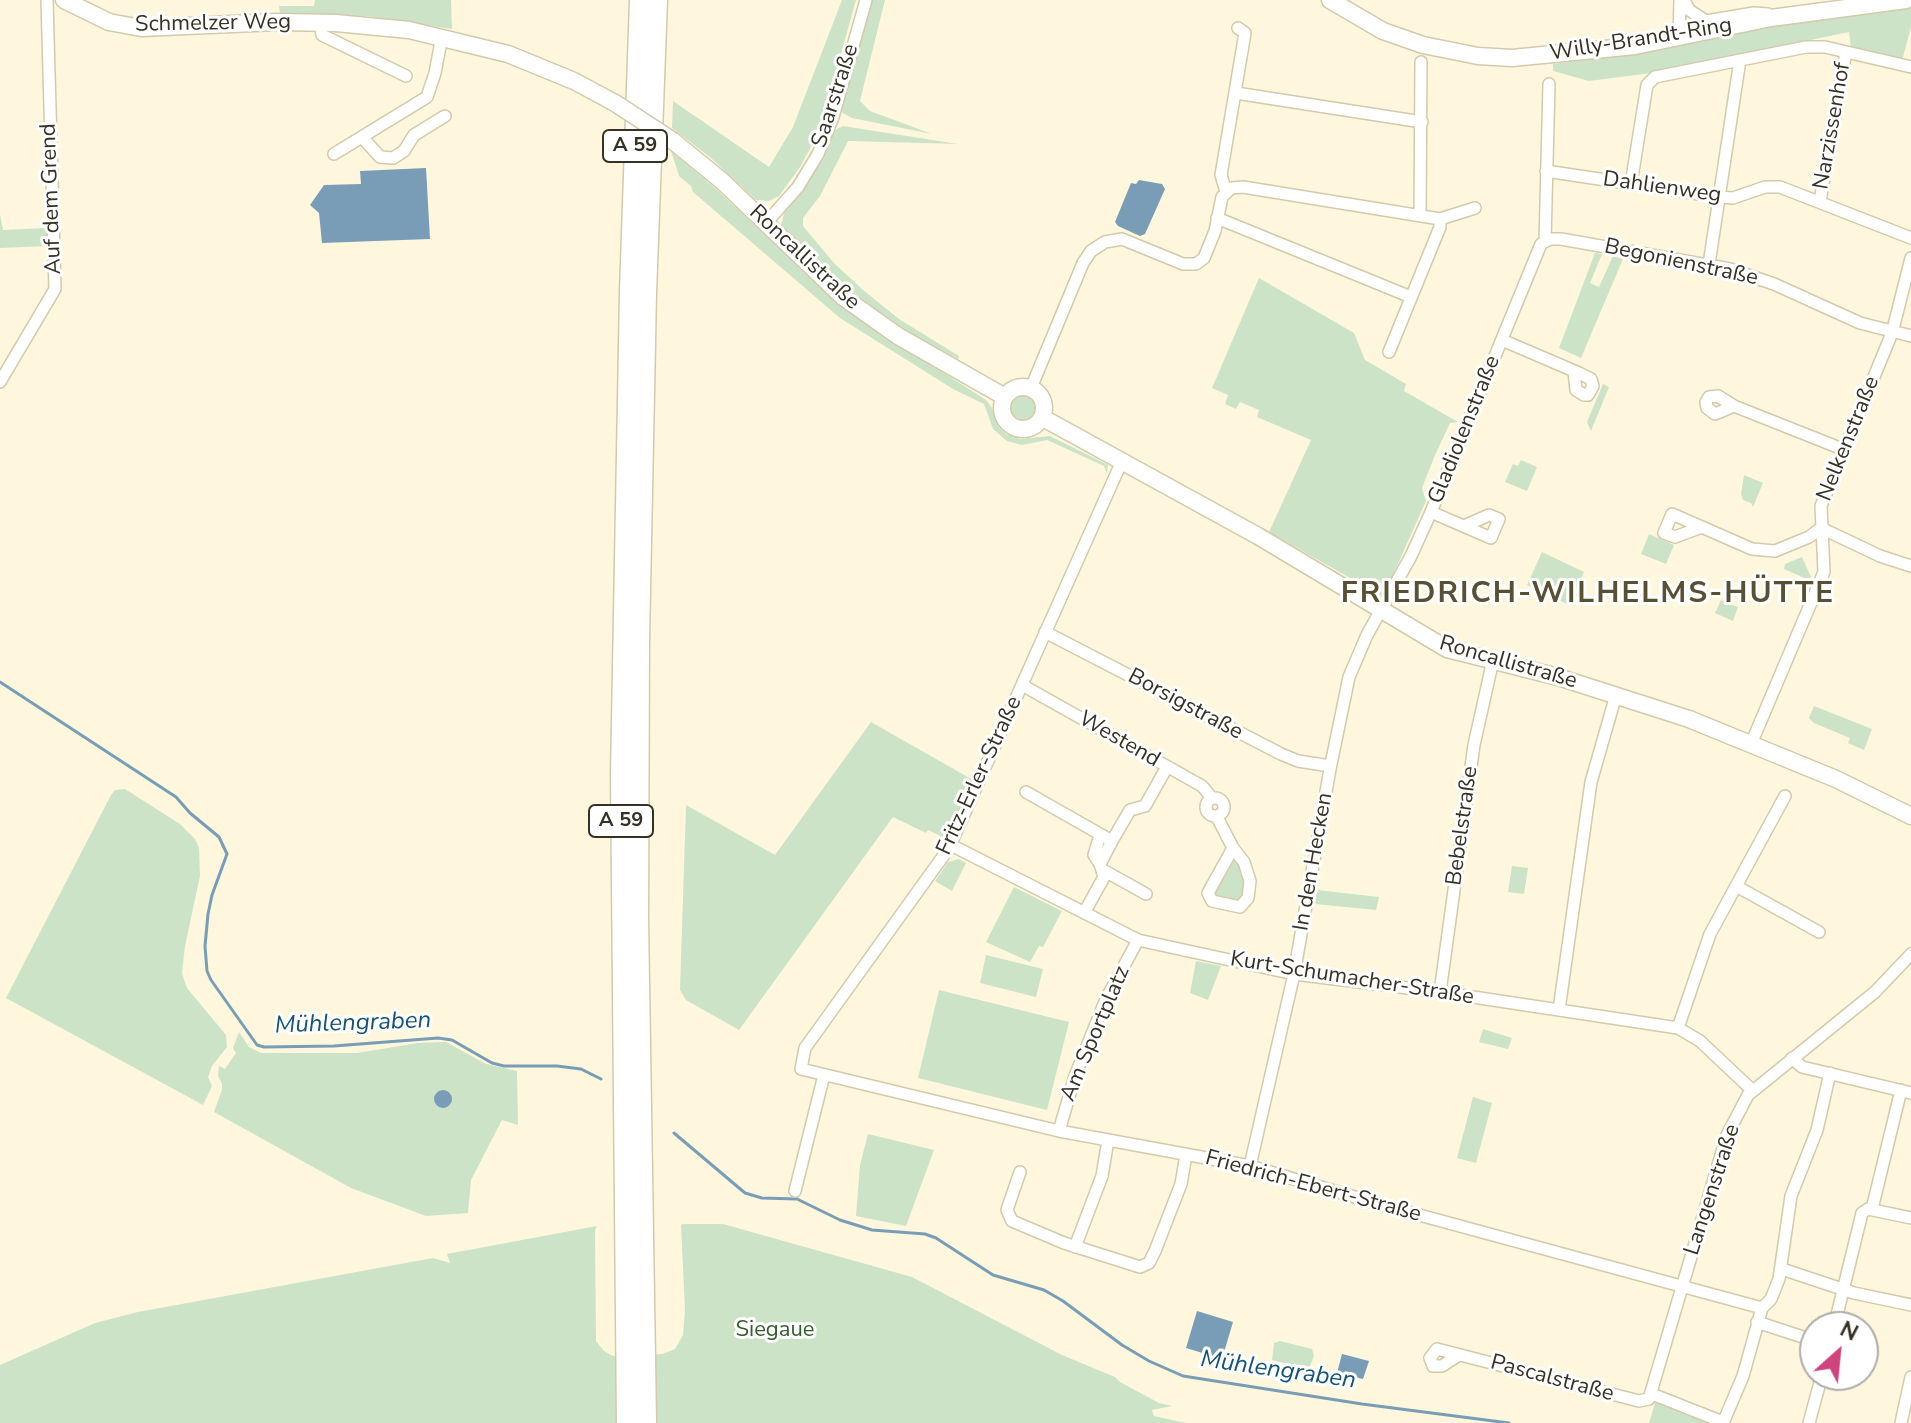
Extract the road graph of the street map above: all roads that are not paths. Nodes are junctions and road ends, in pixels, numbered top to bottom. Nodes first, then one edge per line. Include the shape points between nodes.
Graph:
1 (47, 0) edge
2 (64, 0) edge
3 (640, 0) edge
4 (657, 0) edge
5 (866, 0) edge
6 (1330, 0) edge
7 (1682, 0) edge
8 (1906, 0) edge
9 (1771, 18) junction
10 (320, 22) junction
11 (1238, 28) dead end
12 (442, 36) junction
13 (1679, 38) junction
14 (1846, 52) junction
15 (1740, 60) junction
16 (1421, 62) dead end
17 (1911, 67) edge
18 (406, 76) dead end
19 (1549, 84) dead end
20 (1236, 93) junction
21 (615, 103) joint
22 (445, 116) dead end
23 (1422, 122) junction
24 (362, 137) junction
25 (334, 154) dead end
26 (1546, 171) junction
27 (1631, 184) junction
28 (1226, 192) junction
29 (1719, 197) junction
30 (1820, 201) junction
31 (1475, 208) dead end
32 (1420, 216) junction
33 (1217, 218) junction
34 (1440, 219) junction
35 (765, 224) junction
36 (1911, 238) edge
37 (1542, 243) junction
38 (1911, 258) edge
39 (1709, 264) junction
40 (1411, 297) junction
41 (1892, 333) junction
42 (1911, 336) edge
43 (1502, 340) junction
44 (1389, 352) dead end
45 (1574, 372) dead end
46 (0, 382) edge
47 (1031, 388) junction
48 (1005, 397) junction
49 (1734, 406) dead end
50 (1043, 418) junction
51 (1845, 450) junction
52 (1122, 461) junction
53 (1431, 512) junction
54 (1464, 526) dead end
55 (1702, 527) dead end
56 (1821, 528) junction
57 (1911, 566) edge
58 (1382, 610) junction
59 (1045, 632) junction
60 (1493, 660) junction
61 (1022, 685) junction
62 (1616, 695) junction
63 (1751, 744) junction
64 (1330, 766) junction
65 (1167, 767) junction
66 (1026, 792) dead end
67 (1785, 796) dead end
68 (1911, 816) edge
69 (1100, 835) junction
70 (1112, 841) junction
71 (951, 845) junction
72 (1233, 848) junction
73 (1102, 867) junction
74 (1736, 886) junction
75 (1146, 894) dead end
76 (1084, 913) junction
77 (1819, 932) dead end
78 (1138, 940) junction
79 (1911, 954) edge
80 (1294, 974) junction
81 (1440, 992) junction
82 (1559, 1010) junction
83 (1678, 1028) junction
84 (1792, 1058) junction
85 (801, 1069) joint
86 (1830, 1073) junction
87 (824, 1075) junction
88 (1752, 1090) junction
89 (1906, 1092) edge
90 (1059, 1131) junction
91 (1108, 1140) junction
92 (1186, 1155) junction
93 (1250, 1166) junction
94 (1020, 1172) dead end
95 (795, 1191) dead end
96 (1868, 1210) junction
97 (1911, 1218) edge
98 (1075, 1247) junction
99 (1782, 1269) junction
100 (1682, 1286) junction
101 (1845, 1288) junction
102 (1911, 1305) edge
103 (1762, 1308) junction
104 (1839, 1311) edge
105 (1757, 1322) junction
106 (1799, 1336) edge
107 (635, 1351) junction
108 (1459, 1355) dead end
109 (1911, 1377) edge
110 (1818, 1391) edge
111 (1649, 1397) junction
112 (1723, 1422) edge
113 (627, 1423) edge
114 (646, 1423) edge
115 (1809, 1423) edge
116 (1901, 1423) edge

1 - 46 street, Auf dem Grend via 55,289
2 - 10 street, Schmelzer Weg via 109,22 141,28
3 - 107 highway, A 59 via 621,730
4 - 107 highway, A 59 via 639,641
5 - 35 street, Saarstraße via 818,154
6 - 13 street, Willy-Brandt-Ring via 1383,31 1478,56 1553,55
7 - 9 street, Willy-Brandt-Ring via 1706,21 1761,13
7 - 13 street
8 - 9 street, Willy-Brandt-Ring
9 - 13 street, Willy-Brandt-Ring
10 - 12 street, Schmelzer Weg
10 - 18 street, Schmelzer Weg via 322,35
11 - 20 street via 1245,33
12 - 21 street, Schmelzer Weg via 531,63
12 - 24 street via 427,97
14 - 15 street via 1806,47
14 - 17 street
14 - 30 street, Narzissenhof
15 - 27 street via 1651,79
15 - 29 street
16 - 23 street
19 - 26 street, Gladiolenstraße
20 - 23 street
20 - 28 street via 1221,175
21 - 35 street, Roncallistraße, bridge via 673,141
22 - 24 street via 414,135 393,158 380,157
23 - 32 street
24 - 25 street
26 - 27 street, Dahlienweg
26 - 37 street, Gladiolenstraße
27 - 29 street, Dahlienweg
28 - 32 street via 1243,187
28 - 33 street
29 - 30 street, Dahlienweg via 1744,196 1771,186
29 - 39 street
30 - 36 street, Dahlienweg
31 - 34 street
32 - 34 street
33 - 40 street
33 - 47 street via 1204,258 1196,264 1183,264 1122,239 1091,251
34 - 40 street
35 - 48 street, Roncallistraße via 868,316
37 - 39 street, Begonienstraße via 1561,239
37 - 43 street, Gladiolenstraße
38 - 41 street, Nelkenstraße
39 - 41 street, Begonienstraße via 1754,276
40 - 44 street
41 - 42 street, Begonienstraße
41 - 51 street, Nelkenstraße
43 - 45 street
43 - 53 street, Gladiolenstraße
47 - 48 street via 1016,388
47 - 50 street via 1044,404
48 - 50 street via 1002,414 1013,427 1030,429
49 - 51 street
50 - 52 street, Roncallistraße
51 - 56 street, Nelkenstraße via 1821,506
52 - 58 street, Roncallistraße
52 - 59 street, Fritz-Erler-Straße
53 - 54 street
53 - 58 street, Gladiolenstraße
55 - 56 street via 1763,551 1786,547
56 - 57 street, Nelkenstraße
56 - 63 street via 1824,572
58 - 60 street, Roncallistraße via 1447,649
58 - 64 street, In den Hecken via 1349,677
59 - 61 street, Fritz-Erler-Straße
59 - 64 street, Borsigstraße via 1281,754
60 - 62 street, Roncallistraße
60 - 81 street, Bebelstraße via 1475,734
61 - 65 street, Westend
61 - 71 street, Fritz-Erler-Straße
62 - 63 street, Roncallistraße
62 - 82 street via 1591,782
63 - 68 street, Roncallistraße
64 - 80 street, In den Hecken
65 - 70 street via 1145,806 1130,810
65 - 72 street, Westend via 1202,786 1212,798 1206,810 1217,817
66 - 69 street
67 - 74 street
69 - 70 street
69 - 73 street via 1094,855
70 - 73 street
71 - 76 street, Kurt-Schumacher-Straße
71 - 85 street, Fritz-Erler-Straße via 805,1048
72 - 72 street via 1208,893 1217,904 1240,907 1248,898 1250,881
73 - 75 street
73 - 76 street via 1104,877
74 - 77 street
74 - 83 street via 1706,944
76 - 78 street, Kurt-Schumacher-Straße
78 - 80 street, Kurt-Schumacher-Straße
78 - 90 street, Am Sportplatz via 1102,1008
79 - 84 street, Langenstraße via 1875,992
80 - 81 street, Kurt-Schumacher-Straße
80 - 93 street, In den Hecken
81 - 82 street, Kurt-Schumacher-Straße
82 - 83 street, Kurt-Schumacher-Straße
83 - 88 street, Kurt-Schumacher-Straße via 1700,1041
84 - 86 street via 1802,1067
84 - 88 street, Langenstraße
85 - 87 street, Friedrich-Ebert-Straße
86 - 89 street
86 - 99 street via 1817,1130 1791,1196
87 - 90 street, Friedrich-Ebert-Straße
87 - 95 street
88 - 100 street, Langenstraße via 1727,1135
89 - 96 street
90 - 91 street, Friedrich-Ebert-Straße
91 - 92 street, Friedrich-Ebert-Straße
91 - 98 street via 1102,1176
92 - 93 street, Friedrich-Ebert-Straße
92 - 98 street via 1181,1184 1147,1265
93 - 100 street, Friedrich-Ebert-Straße
94 - 98 street via 1008,1216
96 - 97 street
96 - 101 street via 1860,1216
99 - 101 street
99 - 103 street via 1776,1290
100 - 103 street, Friedrich-Ebert-Straße
100 - 111 street, Langenstraße
101 - 102 street
101 - 104 street
103 - 105 street
105 - 106 street
105 - 112 street via 1743,1376
107 - 113 highway, A 59
107 - 114 highway, A 59
108 - 111 street, Pascalstraße via 1626,1398
109 - 116 street
110 - 115 street
111 - 112 street, Pascalstraße

